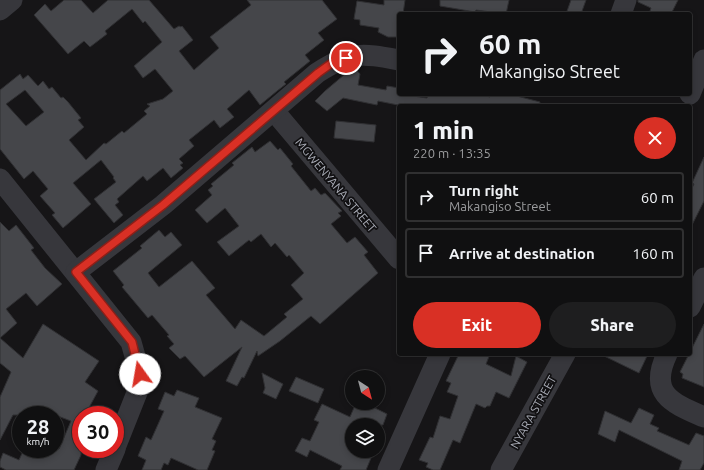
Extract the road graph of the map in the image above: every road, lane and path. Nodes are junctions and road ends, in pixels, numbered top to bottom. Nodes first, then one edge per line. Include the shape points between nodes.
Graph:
1 (12, 0) edge
2 (626, 0) edge
3 (0, 10) edge
4 (622, 12) edge
5 (397, 60) edge
6 (704, 60) edge
7 (692, 89) edge
8 (274, 111) junction
9 (0, 179) edge
10 (397, 257) edge
11 (76, 272) junction
12 (704, 278) edge
13 (692, 303) edge
14 (439, 356) edge
15 (564, 356) edge
16 (666, 356) edge
17 (704, 418) edge
18 (124, 427) edge
19 (111, 458) edge
20 (106, 470) edge
21 (388, 470) edge
22 (502, 470) edge

1 - 3 street
2 - 4 street
5 - 8 street via 369,54 336,60
6 - 7 street
8 - 10 street, MGWENYANA STREET
8 - 11 street via 163,205
9 - 11 street
11 - 18 street via 132,342 138,361 139,391
12 - 13 street
14 - 21 street
15 - 22 street, NYARA STREET
16 - 17 street via 660,371 662,390 666,397 676,405
19 - 20 street

